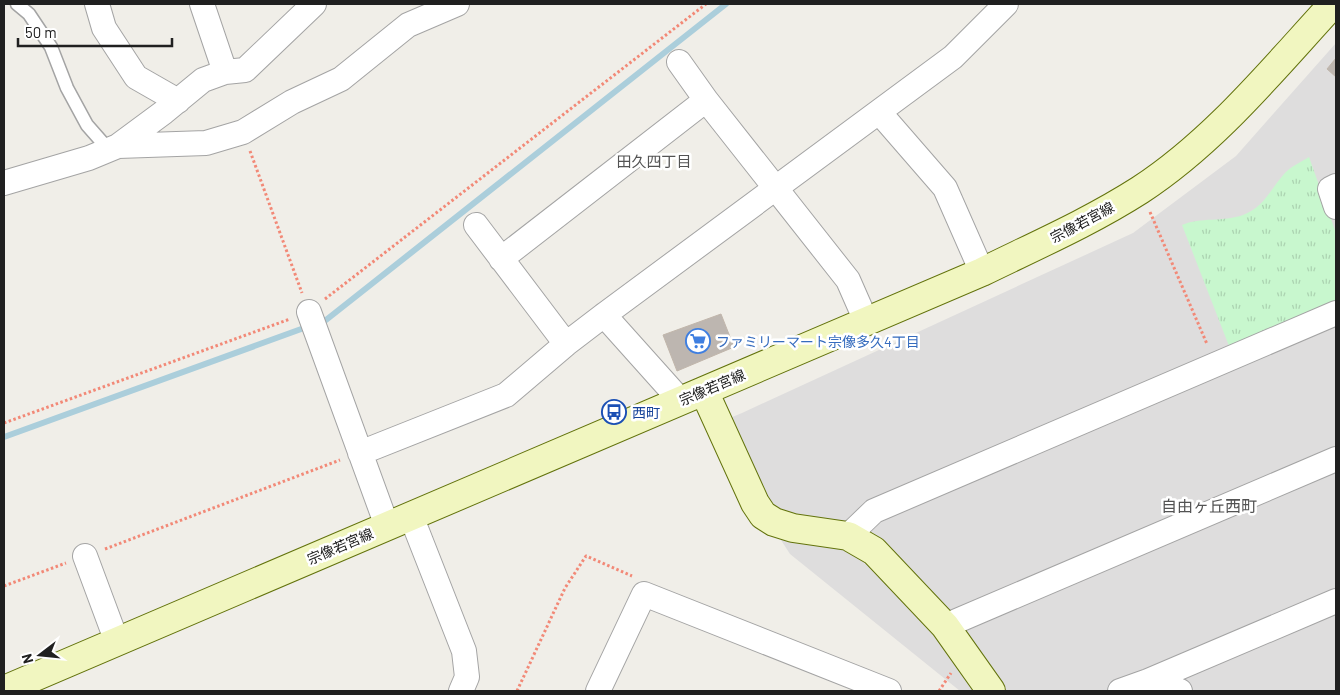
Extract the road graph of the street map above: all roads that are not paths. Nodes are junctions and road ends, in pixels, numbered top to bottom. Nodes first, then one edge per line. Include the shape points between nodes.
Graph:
1 (17, 4) edge
2 (97, 4) edge
3 (202, 4) edge
4 (314, 4) edge
5 (457, 4) edge
6 (1333, 4) edge
7 (1001, 5) edge
8 (679, 62) dead end
9 (225, 72) junction
10 (706, 100) junction
11 (178, 101) junction
12 (879, 112) junction
13 (114, 148) junction
14 (4, 183) edge
15 (1336, 186) edge
16 (776, 188) junction
17 (1336, 207) edge
18 (476, 225) dead end
19 (501, 258) junction
20 (982, 272) junction
21 (309, 312) road end
22 (1336, 312) edge
23 (604, 315) junction
24 (866, 321) junction
25 (566, 344) junction
26 (692, 396) junction
27 (360, 453) junction
28 (1336, 459) edge
29 (411, 516) junction
30 (387, 526) junction
31 (848, 536) junction
32 (85, 556) road end
33 (1336, 601) edge
34 (945, 626) junction
35 (117, 642) junction
36 (1148, 681) junction
37 (4, 690) edge
38 (461, 691) edge
39 (598, 691) edge
40 (889, 691) edge
41 (991, 691) edge
42 (1120, 691) edge
43 (1180, 691) edge

1 - 13 lane via 29,14 51,47 67,88 87,124
2 - 11 street via 104,28 136,77
3 - 9 street
4 - 9 street via 245,70
5 - 13 street via 408,25 341,79 292,102 243,132 206,143
6 - 20 main road, 宗像若宮線 via 1250,94 1174,165 1140,190 1082,224
7 - 12 street via 953,56
8 - 10 street
9 - 11 street via 203,80
10 - 16 street
10 - 19 street
11 - 13 street
12 - 16 street
12 - 20 street via 945,188
13 - 14 street
15 - 17 street via 1330,189
16 - 23 street
16 - 24 street via 848,280
18 - 19 street
19 - 25 street
20 - 24 main road, 宗像若宮線
21 - 27 street
22 - 31 street via 874,511
23 - 25 street
23 - 26 street
24 - 26 main road, 宗像若宮線
25 - 27 street via 506,395
26 - 29 main road, 宗像若宮線
26 - 31 main road via 763,514 774,522 793,528
27 - 30 street
28 - 34 street
29 - 30 main road, 宗像若宮線
29 - 38 street via 464,651 467,677
30 - 35 main road, 宗像若宮線
31 - 34 main road via 874,551
32 - 35 street
33 - 36 street
34 - 41 main road
35 - 37 main road, 宗像若宮線
36 - 42 street
36 - 43 street
39 - 40 street via 644,594

